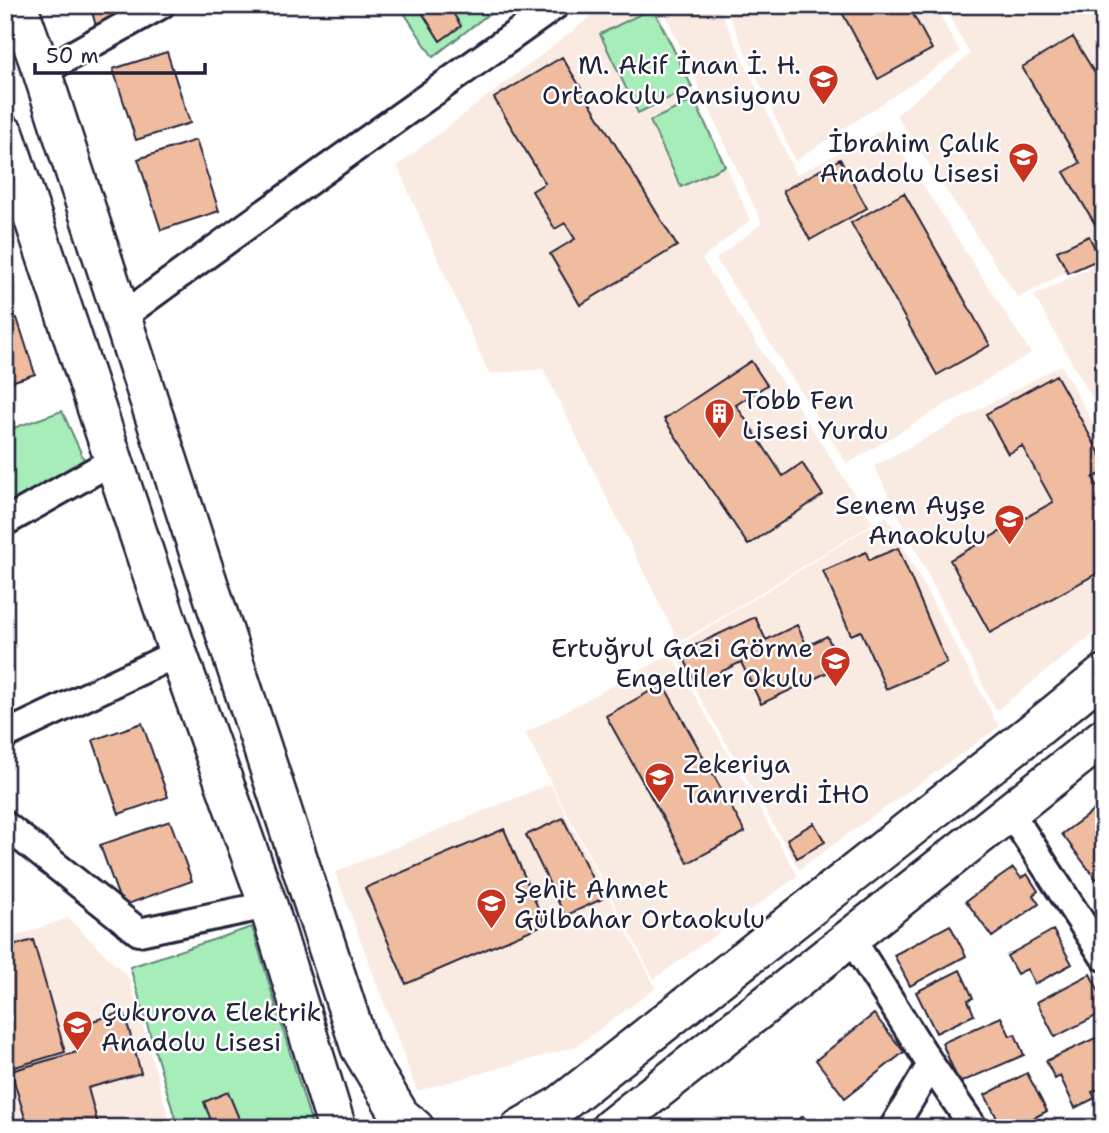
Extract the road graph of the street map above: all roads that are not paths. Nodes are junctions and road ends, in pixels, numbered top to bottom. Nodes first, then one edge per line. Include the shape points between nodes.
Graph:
1 (18, 5) edge
2 (161, 5) edge
3 (556, 5) edge
4 (528, 14) edge
5 (42, 72) junction
6 (5, 134) edge
7 (122, 317) junction
8 (112, 460) junction
9 (5, 522) edge
10 (178, 653) junction
11 (1104, 674) edge
12 (5, 735) edge
13 (1104, 737) edge
14 (1010, 812) junction
15 (5, 825) edge
16 (268, 905) junction
17 (850, 938) junction
18 (1104, 957) edge
19 (931, 1065) junction
20 (337, 1128) edge
21 (415, 1128) edge
22 (520, 1128) edge
23 (610, 1128) edge
24 (893, 1128) edge
25 (974, 1128) edge

1 - 5 main road
2 - 5 street
3 - 4 street
4 - 7 street via 321,174
5 - 7 main road
6 - 8 main road
7 - 21 main road via 360,1048 400,1115
8 - 9 street
8 - 10 main road
10 - 12 street
10 - 16 main road
11 - 22 main road via 560,1105
13 - 14 main road
14 - 17 main road
14 - 18 street
15 - 16 street via 139,932
16 - 20 main road
17 - 19 street
17 - 23 main road
19 - 24 street
19 - 25 street

